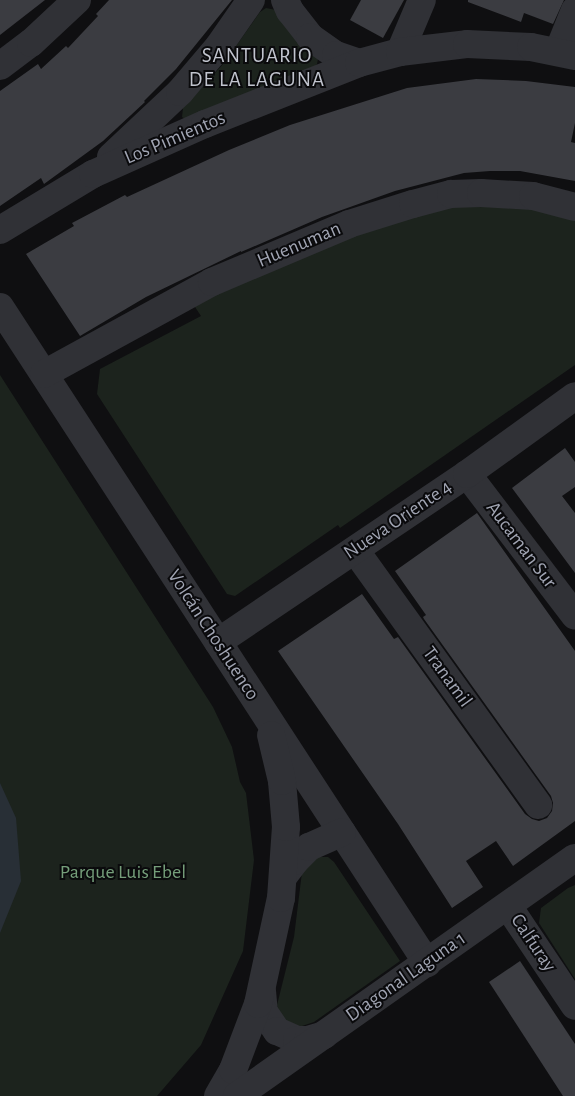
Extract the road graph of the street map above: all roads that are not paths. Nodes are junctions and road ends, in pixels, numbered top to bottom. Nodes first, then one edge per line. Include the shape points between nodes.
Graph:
1 (77, 0) edge
2 (251, 0) edge
3 (285, 0) edge
4 (422, 0) edge
5 (575, 10) edge
6 (400, 52) junction
7 (566, 54) edge
8 (359, 63) junction
9 (0, 66) edge
10 (93, 174) junction
11 (575, 207) edge
12 (0, 230) edge
13 (0, 307) edge
14 (44, 374) junction
15 (575, 396) edge
16 (467, 474) junction
17 (355, 550) junction
18 (575, 616) edge
19 (218, 642) junction
20 (264, 712) junction
21 (538, 805) dead end
22 (342, 832) junction
23 (574, 861) edge
24 (283, 877) junction
25 (508, 906) junction
26 (427, 963) junction
27 (262, 989) junction
28 (575, 1006) edge
29 (328, 1032) junction
30 (218, 1096) edge
31 (237, 1096) edge

1 - 9 street via 31,43
2 - 10 street via 219,46 180,92
3 - 8 street via 290,12 310,37 336,55
4 - 6 street
5 - 7 street
6 - 7 street, Los Pimientos via 467,44 531,47
6 - 8 street, Los Pimientos
8 - 10 street, Los Pimientos via 205,124
10 - 12 street, Los Pimientos
11 - 14 street, Huenuman via 534,196 482,194 452,194 404,206 349,224 212,282
13 - 14 street, Volcán Choshuenco
14 - 19 street, Volcán Choshuenco
15 - 16 street, Nueva Oriente 4
16 - 17 street, Nueva Oriente 4
16 - 18 street, Aucaman Sur
17 - 19 street, Nueva Oriente 4
17 - 21 street, Tranamil
19 - 20 street, Volcán Choshuenco
20 - 22 street, Volcán Choshuenco
20 - 24 street via 282,788 286,827
22 - 24 street via 309,847
22 - 26 street, Volcán Choshuenco
23 - 25 street, Diagonal Laguna 1
24 - 27 street via 276,931
25 - 26 street, Diagonal Laguna 1
25 - 28 street, Calfuray
26 - 29 street, Diagonal Laguna 1
27 - 29 street via 264,1012 277,1031 287,1037 308,1040
27 - 30 street via 233,1070
29 - 31 street, Diagonal Laguna 1

